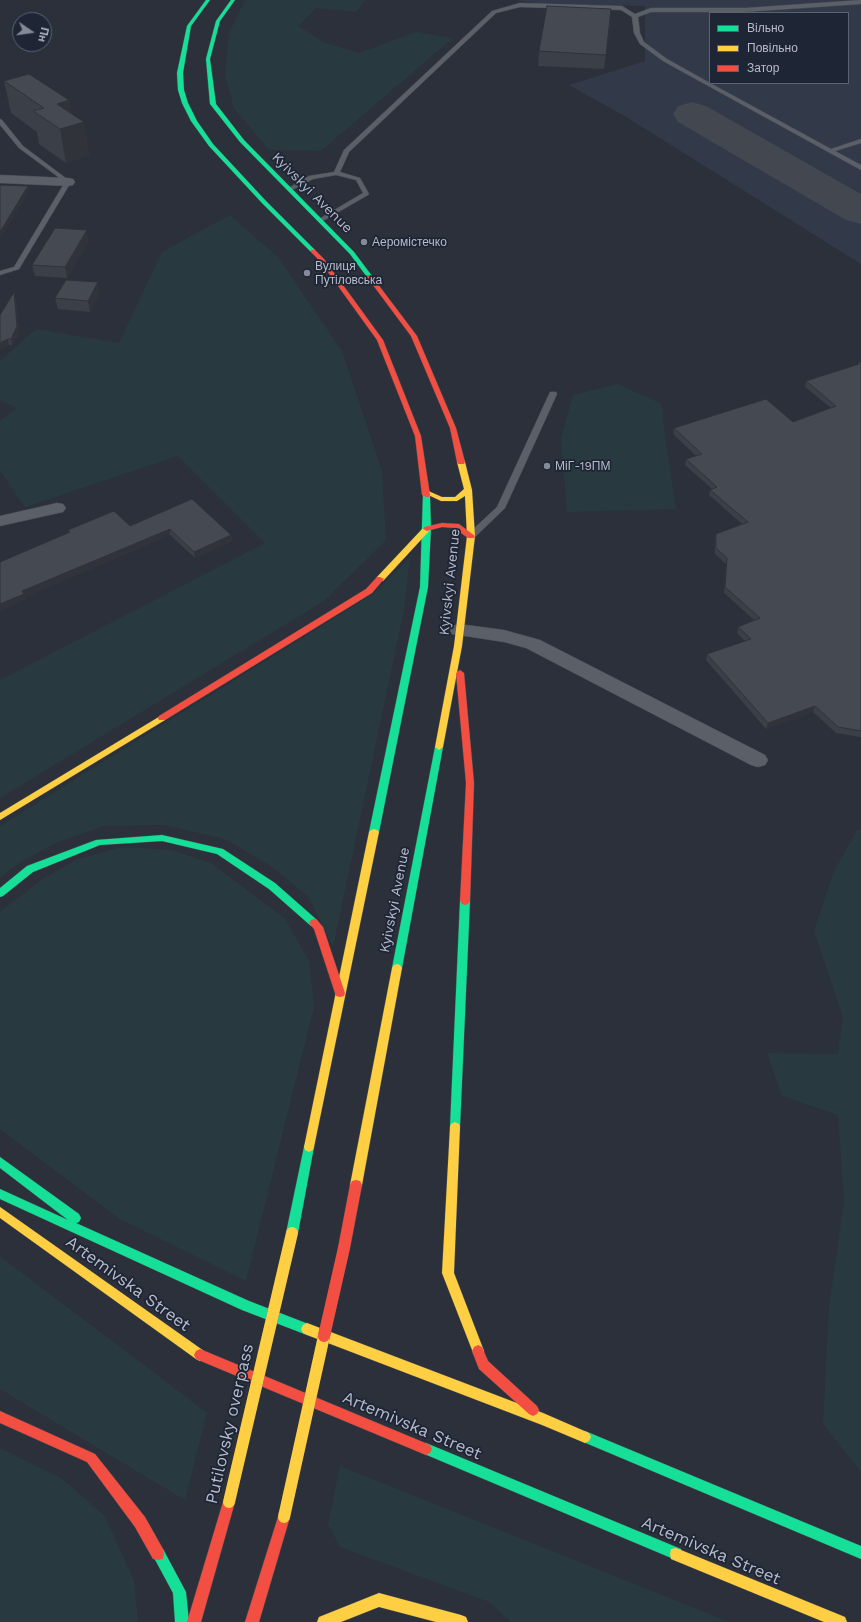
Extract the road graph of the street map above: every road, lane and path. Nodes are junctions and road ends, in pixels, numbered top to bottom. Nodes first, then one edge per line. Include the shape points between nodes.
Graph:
1 (208, 0) edge
2 (233, 0) edge
3 (861, 2) edge
4 (635, 16) junction
5 (0, 120) edge
6 (861, 141) edge
7 (830, 151) junction
8 (861, 168) edge
9 (336, 173) junction
10 (0, 179) edge
11 (68, 182) junction
12 (287, 191) junction
13 (321, 220) junction
14 (290, 228) junction
15 (0, 267) edge
16 (17, 268) junction
17 (0, 273) edge
18 (552, 394) dead end
19 (468, 490) junction
20 (426, 492) junction
21 (57, 508) dead end
22 (0, 521) edge
23 (427, 529) junction
24 (471, 536) junction
25 (459, 638) junction
26 (758, 760) dead end
27 (0, 817) edge
28 (0, 893) edge
29 (340, 993) junction
30 (0, 1162) edge
31 (0, 1194) edge
32 (0, 1212) edge
33 (292, 1233) joint
34 (112, 1246) junction
35 (0, 1417) edge
36 (543, 1419) junction
37 (861, 1552) edge
38 (182, 1622) edge
39 (194, 1622) edge
40 (252, 1622) edge
41 (324, 1622) edge
42 (461, 1622) edge
43 (840, 1622) edge

1 - 14 main road, Kyivskyi Avenue via 189,26 182,60 181,90 194,121 210,145 267,200
2 - 12 main road, Kyivskyi Avenue via 218,21 208,59 213,104
3 - 4 lane via 745,10 652,10
4 - 7 lane via 642,42 665,60
4 - 9 lane via 622,8 520,5 494,12 346,151
5 - 11 lane via 21,146
6 - 7 lane
7 - 8 lane
9 - 12 lane via 311,177
9 - 13 lane via 358,179 366,194
10 - 11 street
11 - 16 lane
12 - 13 main road, Kyivskyi Avenue
13 - 14 main road
13 - 19 main road, Kyivskyi Avenue via 352,253 414,336 453,428
14 - 20 main road, Kyivskyi Avenue via 329,268 380,340 418,436
15 - 16 lane
16 - 17 lane
18 - 24 lane via 501,508
19 - 20 main road via 457,499 441,500
19 - 24 main road, Kyivskyi Avenue
20 - 23 main road, Kyivskyi Avenue
21 - 22 street
23 - 24 main road via 442,525 456,526
23 - 27 main road via 369,591
23 - 29 main road, Kyivskyi Avenue via 424,587
24 - 25 main road, Kyivskyi Avenue
25 - 26 street via 504,636 533,644
25 - 36 main road via 470,783 448,1273 483,1365
25 - 40 main road, Kyivskyi Avenue, bridge via 344,1248 284,1517
28 - 29 main road via 30,869 99,842 162,838 220,850 272,886 318,927
29 - 33 main road, Kyivskyi Avenue
30 - 34 main road
31 - 34 main road
32 - 43 main road, Artemivska Street via 200,1355
33 - 39 main road, Putilovsky overpass, bridge via 229,1502
34 - 36 main road via 246,1306
35 - 38 main road via 91,1458 140,1522 179,1592
36 - 37 main road
41 - 42 main road via 380,1600

